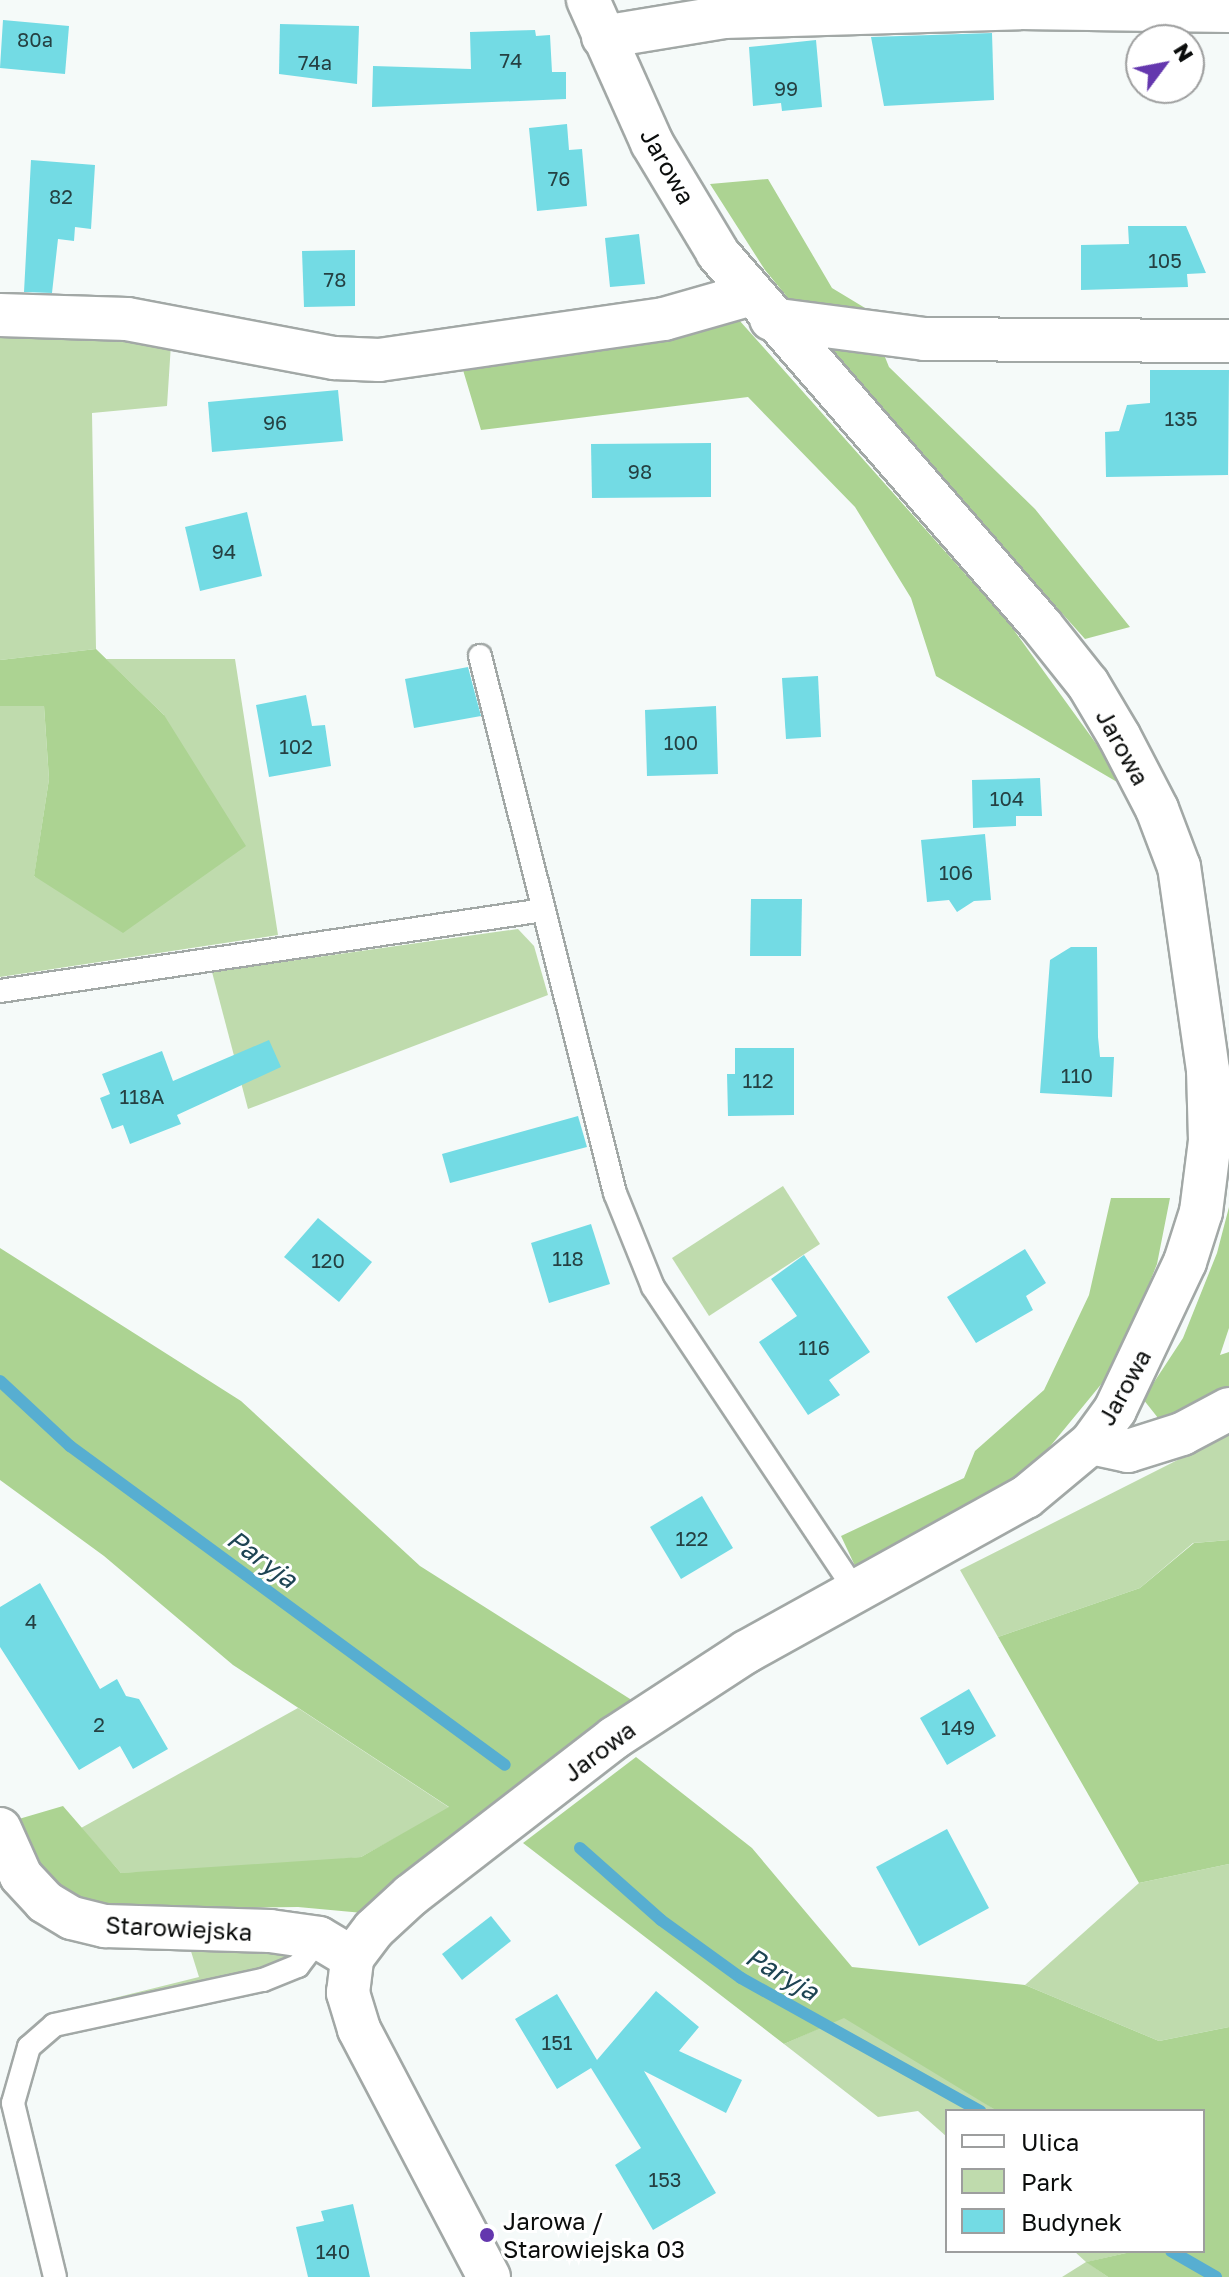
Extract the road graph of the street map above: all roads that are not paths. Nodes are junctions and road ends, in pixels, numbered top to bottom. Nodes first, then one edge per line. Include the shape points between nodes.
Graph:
1 (1229, 11) edge
2 (595, 18) edge
3 (762, 306) junction
4 (0, 315) edge
5 (1229, 341) edge
6 (480, 656) dead end
7 (543, 910) junction
8 (0, 991) edge
9 (1229, 1409) edge
10 (1091, 1443) junction
11 (855, 1590) junction
12 (0, 1829) edge
13 (336, 1948) junction
14 (55, 2277) edge
15 (489, 2277) edge

1 - 2 street via 1020,8
2 - 3 street, Jarowa via 652,143 718,253
3 - 4 street via 379,360 334,358 127,319
3 - 5 street via 925,339
3 - 10 street, Jarowa via 1088,684 1157,809 1179,867 1208,1070 1208,1175 1180,1275 1115,1410
6 - 7 lane
7 - 8 lane
7 - 11 lane via 615,1193 653,1287
9 - 10 street via 1182,1434 1128,1451
10 - 11 street, Jarowa via 1026,1497
11 - 13 street, Jarowa via 746,1652 614,1738 374,1929
12 - 13 street, Starowiejska via 21,1876 45,1902 72,1918 105,1926 270,1931
13 - 14 lane via 263,1980 54,2025 29,2047 13,2103
13 - 15 street via 359,2029

